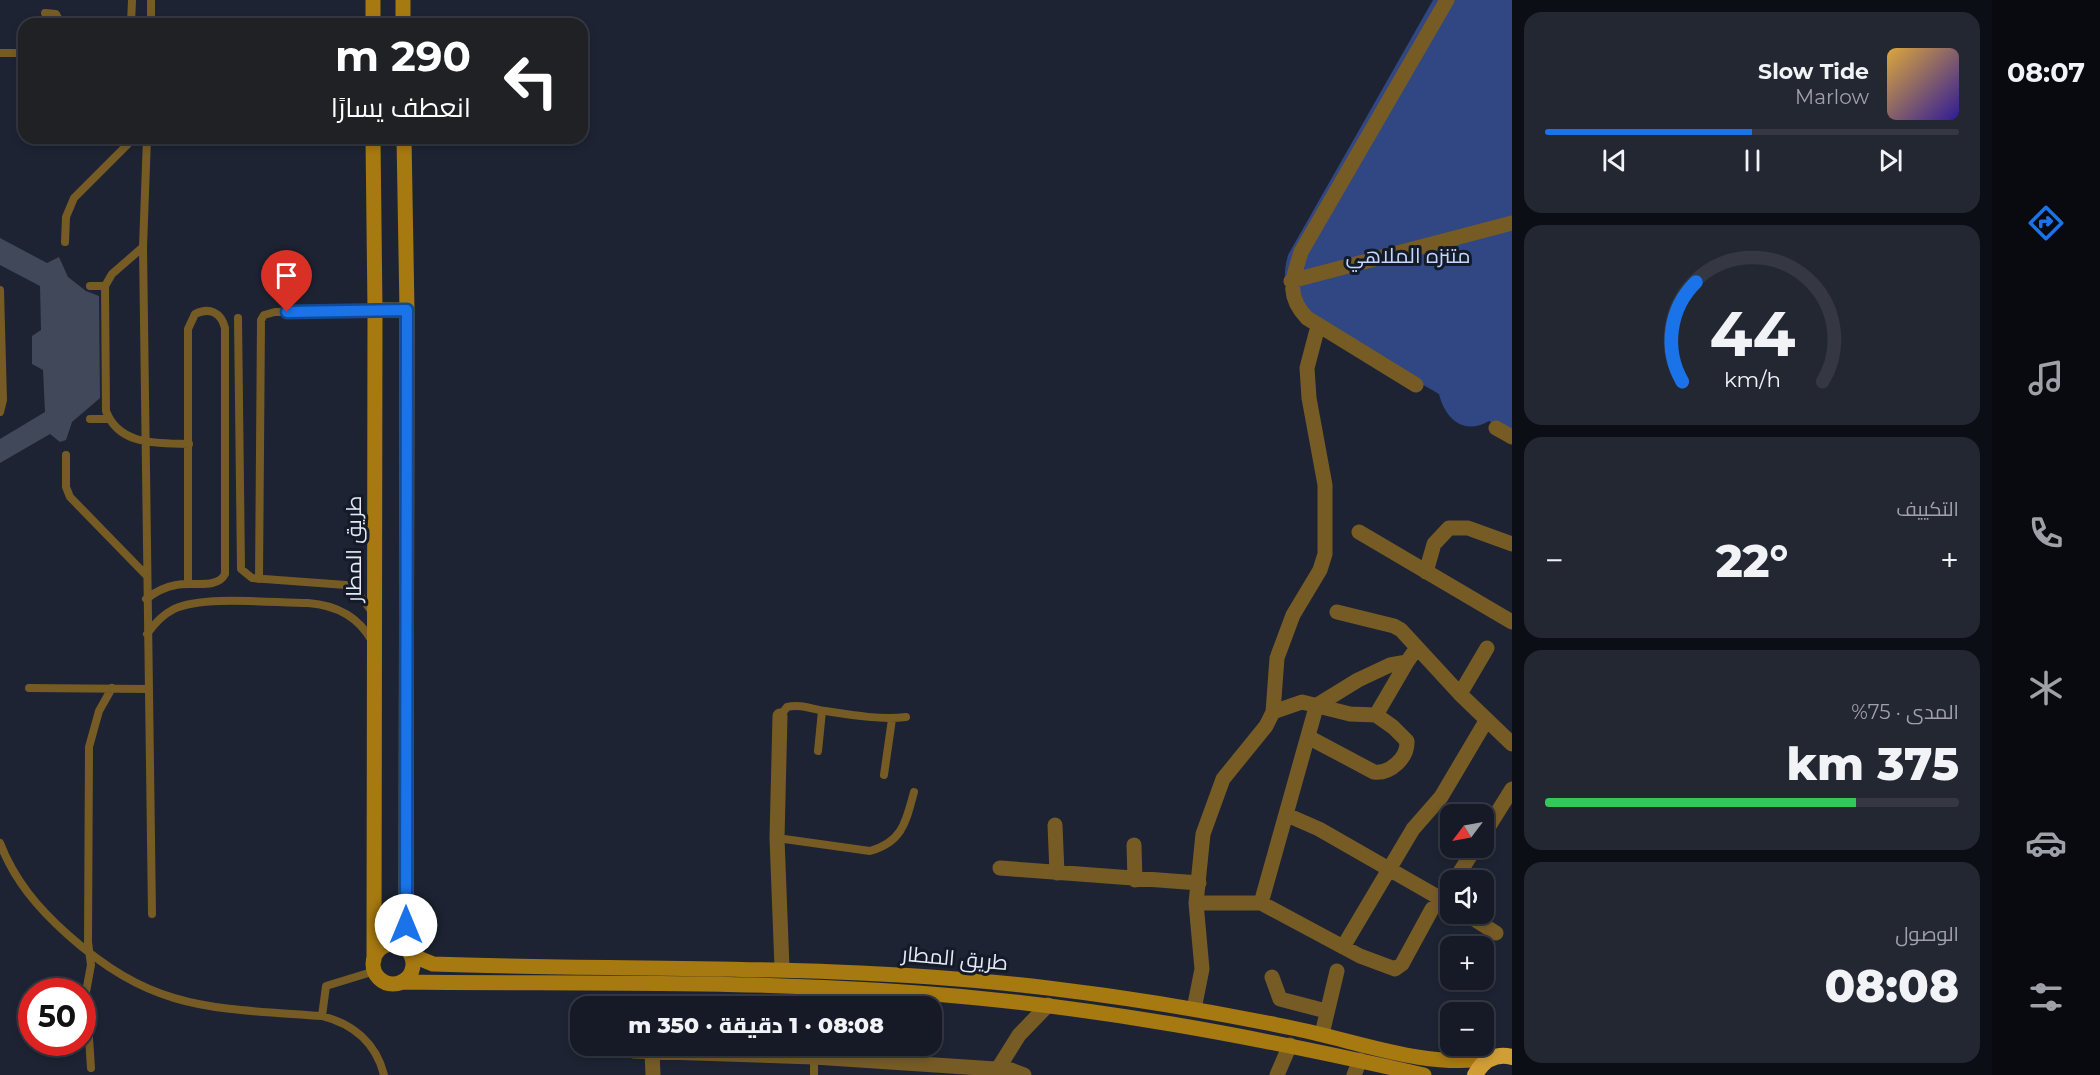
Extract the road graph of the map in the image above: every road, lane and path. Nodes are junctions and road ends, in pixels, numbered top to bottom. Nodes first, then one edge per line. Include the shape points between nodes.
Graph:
1 (132, 0) edge
2 (151, 0) edge
3 (373, 0) edge
4 (403, 0) edge
5 (1447, 0) edge
6 (45, 13) dead end
7 (58, 18) edge
8 (131, 18) edge
9 (151, 18) edge
10 (373, 18) edge
11 (403, 18) edge
12 (18, 53) edge
13 (0, 54) edge
14 (128, 144) edge
15 (147, 144) edge
16 (373, 144) edge
17 (404, 144) edge
18 (1512, 224) edge
19 (65, 242) dead end
20 (143, 247) junction
21 (1291, 281) junction
22 (90, 286) dead end
23 (105, 286) junction
24 (0, 290) edge
25 (375, 310) junction
26 (407, 310) junction
27 (238, 318) dead end
28 (1318, 326) junction
29 (1, 349) edge
30 (1416, 385) dead end
31 (0, 412) edge
32 (90, 419) dead end
33 (109, 419) junction
34 (1496, 428) dead end
35 (1512, 437) edge
36 (145, 443) junction
37 (189, 444) junction
38 (66, 455) dead end
39 (1359, 532) dead end
40 (1512, 544) edge
41 (1426, 572) junction
42 (146, 575) junction
43 (259, 579) junction
44 (188, 583) junction
45 (146, 599) junction
46 (1336, 612) dead end
47 (374, 616) junction
48 (1512, 622) edge
49 (147, 635) junction
50 (374, 645) junction
51 (1488, 648) dead end
52 (1416, 649) junction
53 (1407, 662) junction
54 (29, 688) dead end
55 (112, 688) junction
56 (148, 689) junction
57 (1460, 694) junction
58 (1319, 704) junction
59 (822, 711) junction
60 (1273, 712) junction
61 (1376, 715) junction
62 (780, 716) joint
63 (906, 717) dead end
64 (892, 719) junction
65 (1486, 721) junction
66 (1308, 737) junction
67 (1512, 744) edge
68 (818, 751) dead end
69 (884, 775) dead end
70 (1512, 789) edge
71 (914, 792) dead end
72 (1287, 814) junction
73 (1494, 818) edge
74 (1056, 825) dead end
75 (777, 838) junction
76 (0, 843) edge
77 (1134, 845) dead end
78 (1000, 868) dead end
79 (1388, 870) junction
80 (1057, 873) junction
81 (1135, 880) junction
82 (1199, 883) junction
83 (1440, 893) edge
84 (1196, 903) junction
85 (1261, 903) junction
86 (1440, 903) edge
87 (152, 914) dead end
88 (1482, 924) edge
89 (1496, 933) dead end
90 (1343, 947) junction
91 (408, 952) junction
92 (89, 953) junction
93 (374, 966) junction
94 (782, 968) junction
95 (1337, 971) dead end
96 (1272, 977) dead end
97 (88, 978) edge
98 (401, 982) junction
99 (782, 986) junction
100 (1049, 988) junction
101 (1048, 1005) junction
102 (1194, 1009) junction
103 (1326, 1011) junction
104 (322, 1016) junction
105 (1322, 1034) junction
106 (1290, 1045) junction
107 (1504, 1054) edge
108 (90, 1056) edge
109 (652, 1056) edge
110 (782, 1056) edge
111 (814, 1057) junction
112 (91, 1068) dead end
113 (1357, 1068) edge
114 (995, 1072) edge
115 (384, 1075) edge
116 (653, 1075) edge
117 (814, 1075) edge
118 (1024, 1075) edge
119 (1277, 1075) edge
120 (1424, 1075) edge
121 (1475, 1075) edge

1 - 8 lane
2 - 9 lane
3 - 10 main road
4 - 11 main road
5 - 21 street via 1301,252
6 - 7 lane via 56,14
12 - 13 lane
14 - 19 lane via 74,198 66,217
15 - 20 lane
16 - 25 main road, طريق المطار
17 - 26 main road
18 - 21 street
20 - 23 lane via 112,274
20 - 36 lane
21 - 28 street via 1296,304
22 - 23 lane
23 - 33 lane via 105,403
24 - 29 lane
25 - 26 main road
25 - 43 lane via 275,312 261,320
25 - 47 main road, طريق المطار
26 - 91 main road
27 - 43 lane via 239,561 246,574
28 - 30 street
28 - 60 street via 1307,368 1325,486 1325,554 1320,570 1293,615 1277,658
29 - 31 lane
32 - 33 lane
33 - 36 lane
34 - 35 street
36 - 37 lane
36 - 42 lane
37 - 44 lane
37 - 44 lane via 188,329 195,315 210,310 225,328 226,569 219,582
38 - 42 lane via 65,482 70,497
39 - 41 street
40 - 41 street via 1468,528 1449,528 1434,544
41 - 48 street
42 - 45 lane
43 - 47 lane via 346,585 359,594
44 - 45 lane via 170,586
45 - 49 lane
46 - 52 street via 1394,626
47 - 50 main road, طريق المطار
49 - 50 lane via 163,616 191,603 308,603 348,614
49 - 56 lane
50 - 93 main road, طريق المطار
51 - 57 street
52 - 53 street
52 - 57 street
53 - 58 street via 1378,670
53 - 61 street
54 - 55 lane
55 - 56 lane
55 - 92 lane via 99,711 89,747
56 - 87 lane
57 - 65 street
58 - 60 street via 1296,701
58 - 61 street via 1350,714
58 - 66 street
59 - 62 lane via 790,706
59 - 64 lane
59 - 68 lane
60 - 82 street via 1223,779 1203,834
61 - 66 street via 1407,741 1404,753 1386,771 1374,772
62 - 75 street
63 - 64 lane
64 - 69 lane
65 - 67 street
65 - 79 street via 1441,797 1413,829
66 - 72 street
70 - 73 street
71 - 75 lane via 902,830 876,849
72 - 79 street
72 - 85 street
74 - 80 street
75 - 94 street
76 - 92 lane via 29,896
77 - 81 street
78 - 80 street
79 - 83 street
79 - 90 street
80 - 81 street
81 - 82 street
82 - 84 street
84 - 85 street
84 - 102 street via 1202,961
85 - 90 street
86 - 90 street via 1432,909 1397,968
88 - 89 street
91 - 93 main road via 388,945 381,949
91 - 94 main road, طريق المطار via 425,963 441,964
91 - 98 main road via 413,964 411,973
92 - 97 lane
92 - 104 lane via 122,977 180,1001
93 - 98 main road via 383,981
93 - 104 lane via 327,986
94 - 99 main road
94 - 100 main road, طريق المطار
95 - 103 street
96 - 103 street via 1280,999
98 - 99 main road, طريق المطار
99 - 101 main road, طريق المطار
100 - 101 main road
100 - 102 main road, طريق المطار
101 - 106 main road, طريق المطار
101 - 114 street via 1019,1035
102 - 105 main road, طريق المطار
103 - 105 street
104 - 115 lane via 361,1035 379,1059
105 - 107 main road, طريق المطار via 1428,1059 1460,1061
106 - 113 main road, طريق المطار
106 - 119 street
107 - 121 highway via 1484,1063
108 - 112 lane
109 - 116 street
110 - 111 street
111 - 114 street via 891,1068
111 - 117 lane
113 - 120 main road, طريق المطار
114 - 118 street via 1011,1070

